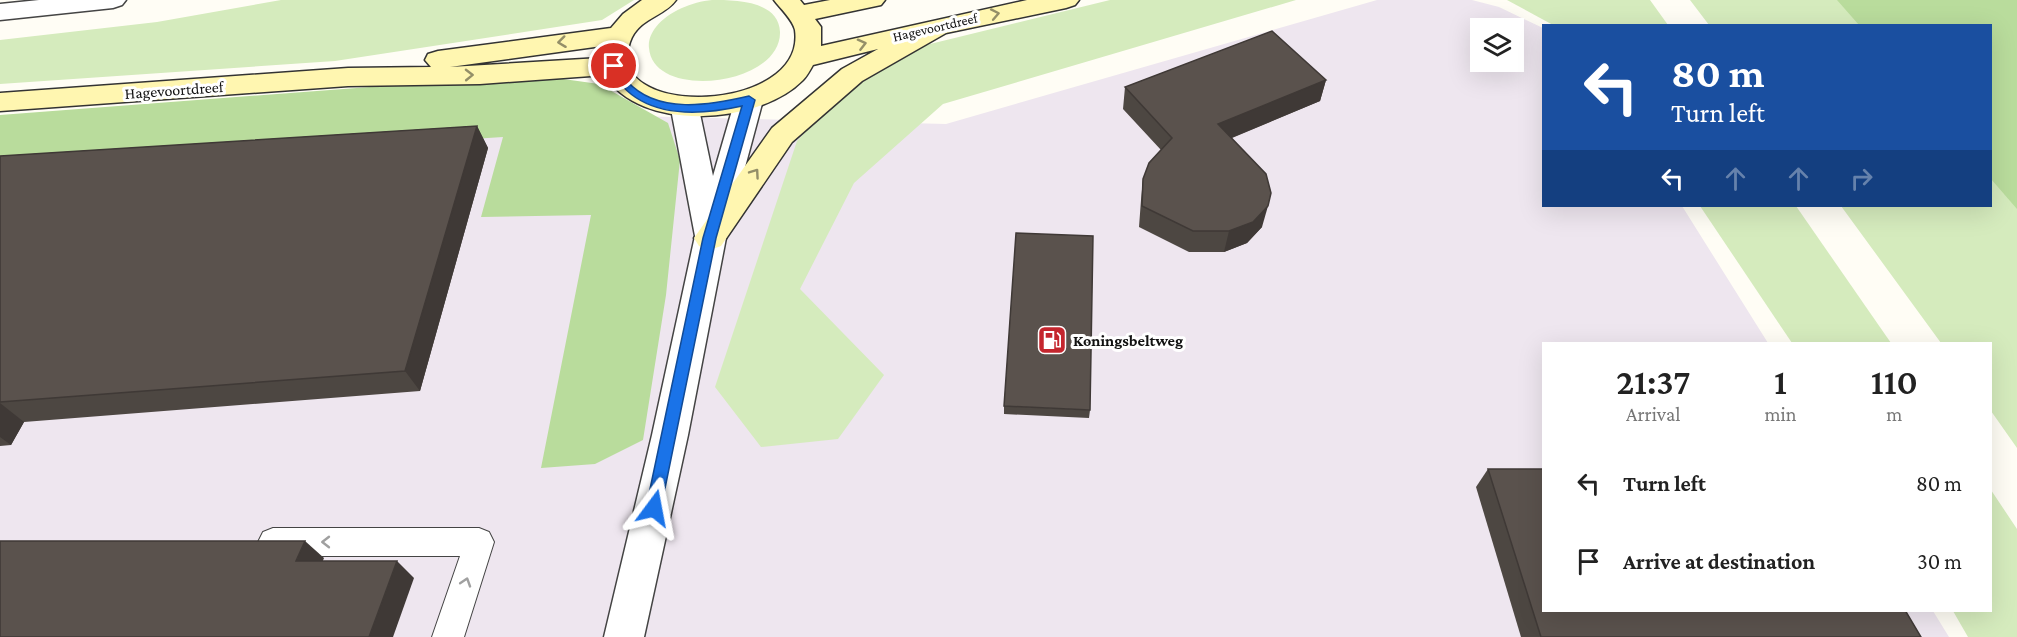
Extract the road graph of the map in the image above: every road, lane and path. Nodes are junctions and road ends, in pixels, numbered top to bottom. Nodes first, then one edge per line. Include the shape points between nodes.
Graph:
1 (112, 0) edge
2 (663, 0) edge
3 (872, 0) edge
4 (1066, 0) edge
5 (794, 6) edge
6 (0, 12) edge
7 (938, 26) junction
8 (620, 35) junction
9 (805, 58) junction
10 (614, 66) junction
11 (348, 77) junction
12 (749, 100) junction
13 (0, 102) edge
14 (685, 109) junction
15 (710, 238) junction
16 (252, 542) edge
17 (448, 637) edge
18 (624, 637) edge

1 - 6 street
2 - 8 main road via 634,18
3 - 5 main road
7 -> 4 main road, Hagevoortdreef
5 - 9 main road via 809,27
9 -> 7 main road, Hagevoortdreef
15 -> 7 main road via 782,135 852,75
8 - 10 main road
8 -> 11 main road, Hagevoortdreef via 483,52
9 - 12 main road via 774,89
11 -> 10 main road, Hagevoortdreef via 480,75
10 - 14 main road via 622,82 638,95
11 - 13 main road, Hagevoortdreef
12 - 14 main road
12 - 15 street
14 - 15 street
15 - 18 street
17 -> 16 lane via 479,542

